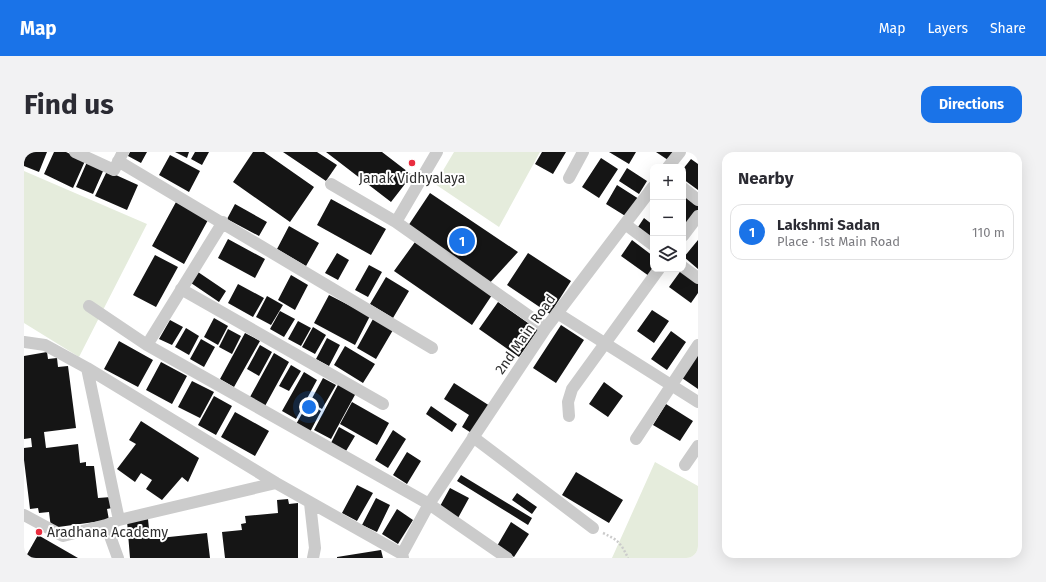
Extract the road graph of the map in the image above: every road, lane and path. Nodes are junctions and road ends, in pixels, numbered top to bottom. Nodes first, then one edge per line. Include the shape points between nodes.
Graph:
1 (75, 152) edge
2 (437, 152) edge
3 (583, 152) edge
4 (680, 152) edge
5 (118, 161) edge
6 (670, 164) edge
7 (568, 178) dead end
8 (331, 184) dead end
9 (686, 190) edge
10 (650, 191) edge
11 (698, 200) edge
12 (698, 216) edge
13 (223, 222) junction
14 (396, 222) junction
15 (625, 224) junction
16 (686, 232) edge
17 (650, 243) edge
18 (686, 269) edge
19 (657, 272) edge
20 (698, 278) edge
21 (181, 289) junction
22 (89, 306) dead end
23 (557, 313) junction
24 (546, 328) junction
25 (24, 342) edge
26 (604, 343) junction
27 (147, 345) junction
28 (698, 345) edge
29 (432, 348) dead end
30 (87, 368) junction
31 (671, 385) junction
32 (698, 402) edge
33 (383, 404) dead end
34 (569, 416) dead end
35 (473, 437) junction
36 (636, 439) dead end
37 (698, 446) edge
38 (685, 465) dead end
39 (276, 484) junction
40 (310, 503) junction
41 (429, 504) junction
42 (24, 515) edge
43 (119, 520) junction
44 (106, 525) junction
45 (593, 528) joint
46 (403, 556) edge
47 (118, 558) edge
48 (313, 558) edge
49 (507, 558) edge
50 (628, 558) edge

1 - 5 street
2 - 14 street
3 - 7 street
4 - 6 street
5 - 13 street
8 - 14 street
9 - 11 street
10 - 15 street, 2nd Main Road
12 - 16 street
13 - 21 street
13 - 29 street
14 - 24 street
15 - 17 street
15 - 23 street, 2nd Main Road
18 - 20 street
19 - 26 street
21 - 27 street
21 - 33 street
22 - 27 street
23 - 24 street, 2nd Main Road
23 - 26 street
24 - 35 street, 2nd Main Road
25 - 30 street via 45,344
26 - 31 street
26 - 34 street via 572,389 568,402
27 - 41 street
28 - 31 street
30 - 39 street
30 - 43 street
31 - 32 street
31 - 36 street
35 - 41 street, 2nd Main Road
35 - 45 street
37 - 38 street
39 - 40 street
39 - 43 street
40 - 46 street
40 - 48 street via 315,548
41 - 46 street, 2nd Main Road
41 - 49 street
42 - 44 street via 63,536
43 - 44 street
44 - 47 street
45 - 50 path via 615,538 624,546

